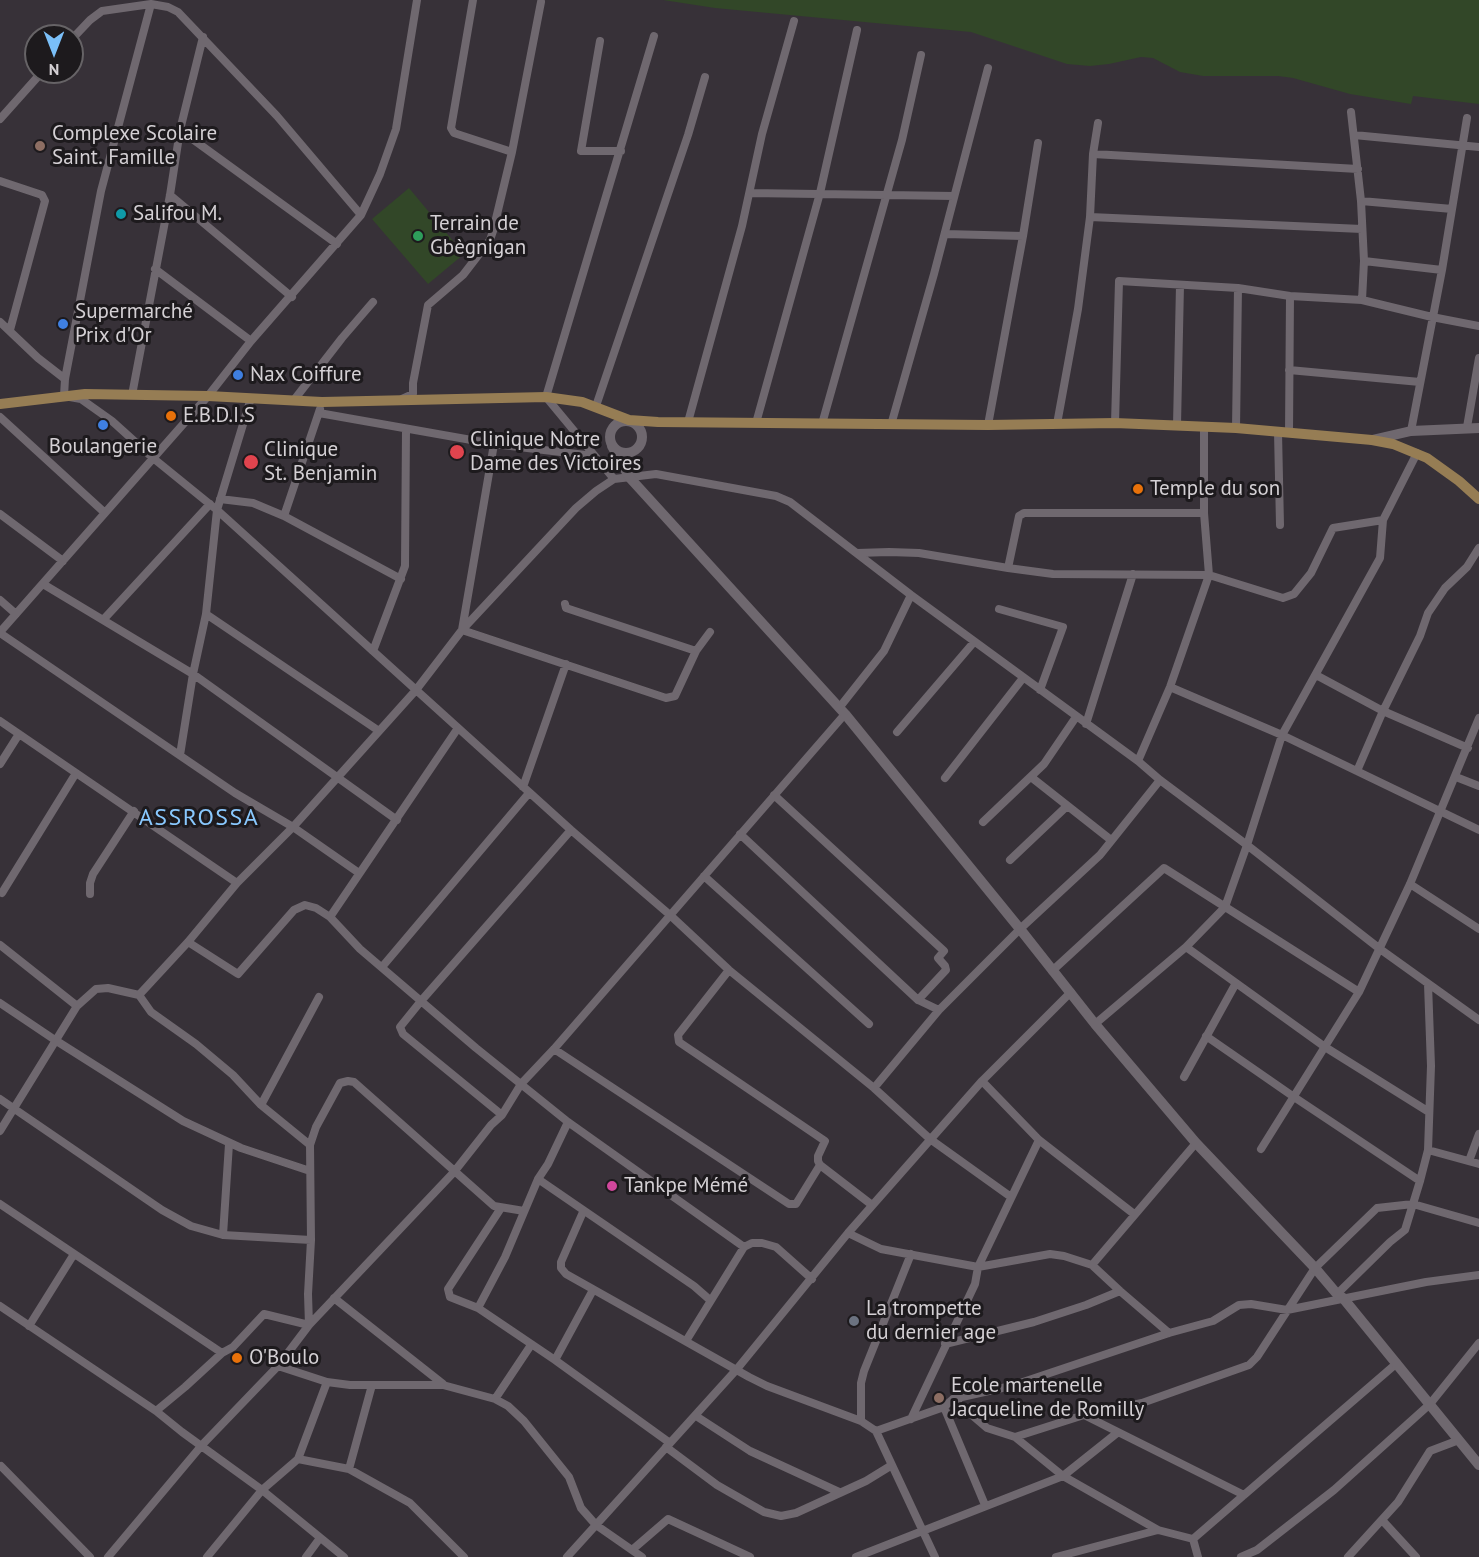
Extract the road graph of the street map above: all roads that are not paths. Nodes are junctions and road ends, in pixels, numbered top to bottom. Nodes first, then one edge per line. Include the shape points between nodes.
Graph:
1 (417, 0) edge
2 (473, 0) edge
3 (541, 2) dead end
4 (151, 4) junction
5 (794, 21) dead end
6 (84, 26) edge
7 (857, 30) dead end
8 (654, 36) dead end
9 (202, 37) junction
10 (600, 41) dead end
11 (921, 55) dead end
12 (988, 68) dead end
13 (705, 77) dead end
14 (30, 84) edge
15 (2, 112) edge
16 (1351, 112) dead end
17 (1467, 118) dead end
18 (1098, 123) dead end
19 (180, 130) junction
20 (1354, 135) junction
21 (1038, 143) dead end
22 (1463, 146) junction
23 (1479, 147) edge
24 (512, 152) junction
25 (621, 152) junction
26 (1093, 154) junction
27 (1358, 169) junction
28 (0, 181) edge
29 (750, 193) junction
30 (820, 193) junction
31 (170, 195) junction
32 (886, 195) junction
33 (954, 196) junction
34 (1361, 201) junction
35 (1452, 209) junction
36 (361, 215) junction
37 (1090, 217) junction
38 (1362, 229) junction
39 (945, 234) junction
40 (1023, 236) junction
41 (337, 244) junction
42 (1364, 261) junction
43 (155, 269) junction
44 (1442, 270) junction
45 (1180, 285) junction
46 (1238, 288) junction
47 (1290, 296) junction
48 (292, 297) junction
49 (1362, 300) junction
50 (373, 302) dead end
51 (1432, 317) junction
52 (0, 322) edge
53 (1479, 326) edge
54 (10, 330) junction
55 (251, 341) junction
56 (1479, 358) edge
57 (1290, 370) junction
58 (65, 379) junction
59 (1420, 382) junction
60 (132, 394) junction
61 (64, 396) junction
62 (208, 396) junction
63 (546, 397) junction
64 (251, 398) junction
65 (402, 399) junction
66 (294, 400) junction
67 (0, 404) edge
68 (596, 406) junction
69 (320, 407) junction
70 (0, 417) edge
71 (629, 420) junction
72 (688, 422) junction
73 (756, 423) junction
74 (1115, 423) junction
75 (822, 424) junction
76 (891, 424) junction
77 (1057, 424) junction
78 (988, 425) junction
79 (1177, 425) junction
80 (1204, 427) junction
81 (1473, 427) edge
82 (1236, 428) junction
83 (406, 429) junction
84 (1411, 431) junction
85 (1284, 433) junction
86 (1372, 440) junction
87 (494, 444) junction
88 (612, 446) junction
89 (1417, 453) junction
90 (594, 456) junction
91 (153, 458) junction
92 (630, 478) junction
93 (614, 480) junction
94 (220, 499) junction
95 (1479, 500) edge
96 (214, 507) junction
97 (105, 513) junction
98 (1204, 513) junction
99 (0, 514) edge
100 (284, 516) junction
101 (1383, 520) junction
102 (1280, 525) dead end
103 (1479, 548) edge
104 (857, 553) junction
105 (63, 561) junction
106 (1008, 568) junction
107 (1133, 573) junction
108 (1209, 575) junction
109 (401, 579) junction
110 (43, 584) junction
111 (911, 595) junction
112 (0, 600) edge
113 (565, 604) dead end
114 (999, 609) dead end
115 (16, 614) junction
116 (206, 615) junction
117 (104, 620) junction
118 (462, 630) junction
119 (0, 632) edge
120 (710, 632) dead end
121 (974, 642) junction
122 (373, 651) junction
123 (696, 651) junction
124 (566, 664) junction
125 (194, 674) junction
126 (1316, 675) junction
127 (1023, 678) junction
128 (1170, 687) junction
129 (416, 690) junction
130 (1040, 690) junction
131 (842, 711) junction
132 (1383, 711) junction
133 (1076, 717) junction
134 (1479, 718) edge
135 (0, 721) edge
136 (1086, 724) junction
137 (458, 728) junction
138 (379, 731) junction
139 (897, 732) dead end
140 (19, 734) junction
141 (1282, 735) junction
142 (1468, 748) junction
143 (180, 755) junction
144 (1138, 761) junction
145 (0, 764) edge
146 (1357, 771) junction
147 (76, 773) junction
148 (339, 777) junction
149 (1031, 777) junction
150 (1456, 777) junction
151 (945, 778) dead end
152 (1160, 780) junction
153 (1479, 786) edge
154 (526, 790) junction
155 (774, 795) junction
156 (1067, 806) junction
157 (134, 811) junction
158 (1440, 813) junction
159 (397, 820) junction
160 (983, 822) dead end
161 (293, 827) junction
162 (571, 830) junction
163 (1479, 830) edge
164 (740, 834) junction
165 (1111, 840) junction
166 (1248, 845) junction
167 (1010, 861) dead end
168 (359, 873) junction
169 (704, 876) junction
170 (237, 884) junction
171 (1410, 884) junction
172 (2, 893) dead end
173 (90, 894) dead end
174 (1225, 907) junction
175 (670, 915) junction
176 (330, 917) junction
177 (1020, 929) junction
178 (1479, 929) edge
179 (188, 942) junction
180 (0, 945) edge
181 (1186, 947) junction
182 (1380, 949) junction
183 (382, 967) junction
184 (729, 970) junction
185 (1052, 971) junction
186 (1236, 983) junction
187 (1428, 984) junction
188 (1071, 992) junction
189 (1359, 992) junction
190 (139, 996) junction
191 (319, 997) dead end
192 (421, 1000) junction
193 (918, 1000) junction
194 (0, 1003) edge
195 (77, 1006) junction
196 (939, 1010) junction
197 (1479, 1020) edge
198 (869, 1024) dead end
199 (1095, 1024) junction
200 (1206, 1036) junction
201 (55, 1040) junction
202 (1325, 1047) junction
203 (554, 1049) junction
204 (1184, 1077) dead end
205 (982, 1081) junction
206 (520, 1084) junction
207 (874, 1088) junction
208 (1294, 1097) junction
209 (0, 1099) edge
210 (261, 1105) junction
211 (14, 1108) junction
212 (1429, 1112) junction
213 (502, 1115) junction
214 (568, 1122) junction
215 (0, 1131) edge
216 (1479, 1134) edge
217 (930, 1138) junction
218 (1039, 1140) junction
219 (1196, 1143) junction
220 (229, 1144) junction
221 (310, 1145) junction
222 (1261, 1149) dead end
223 (1428, 1150) junction
224 (1469, 1161) junction
225 (1479, 1164) edge
226 (820, 1165) junction
227 (310, 1171) junction
228 (454, 1172) junction
229 (538, 1179) junction
230 (1420, 1181) junction
231 (1011, 1197) junction
232 (0, 1203) edge
233 (872, 1204) junction
234 (1413, 1204) junction
235 (501, 1208) junction
236 (524, 1211) junction
237 (584, 1212) junction
238 (1134, 1214) junction
239 (1479, 1223) edge
240 (848, 1233) junction
241 (223, 1235) junction
242 (311, 1240) junction
243 (744, 1247) junction
244 (74, 1254) junction
245 (911, 1254) junction
246 (1092, 1265) junction
247 (978, 1267) junction
248 (1315, 1268) junction
249 (1479, 1275) edge
250 (812, 1279) junction
251 (593, 1290) junction
252 (1120, 1291) junction
253 (1340, 1296) junction
254 (334, 1298) junction
255 (710, 1300) junction
256 (0, 1306) edge
257 (478, 1308) junction
258 (1287, 1310) junction
259 (309, 1325) junction
260 (29, 1326) junction
261 (1169, 1333) junction
262 (686, 1341) junction
263 (1479, 1343) edge
264 (945, 1344) junction
265 (531, 1345) junction
266 (222, 1353) junction
267 (555, 1360) junction
268 (1396, 1363) junction
269 (278, 1366) junction
270 (737, 1369) junction
271 (327, 1382) junction
272 (443, 1384) junction
273 (372, 1385) junction
274 (495, 1399) junction
275 (953, 1399) junction
276 (1430, 1404) junction
277 (944, 1407) junction
278 (156, 1411) junction
279 (1084, 1415) junction
280 (696, 1416) junction
281 (911, 1419) junction
282 (861, 1421) junction
283 (876, 1431) junction
284 (1116, 1432) junction
285 (1015, 1437) junction
286 (1459, 1440) junction
287 (202, 1445) junction
288 (668, 1445) junction
289 (298, 1459) junction
290 (892, 1465) junction
291 (1479, 1465) edge
292 (1, 1466) edge
293 (349, 1470) junction
294 (1063, 1476) junction
295 (262, 1490) junction
296 (839, 1492) junction
297 (1244, 1495) junction
298 (985, 1505) junction
299 (1382, 1520) junction
300 (596, 1525) junction
301 (923, 1530) junction
302 (1158, 1530) junction
303 (320, 1538) junction
304 (1193, 1539) junction
305 (632, 1550) junction
306 (90, 1557) edge
307 (108, 1557) edge
308 (207, 1557) edge
309 (306, 1557) edge
310 (344, 1557) edge
311 (464, 1557) edge
312 (567, 1557) edge
313 (642, 1557) edge
314 (750, 1557) edge
315 (856, 1557) edge
316 (935, 1557) edge
317 (1056, 1557) edge
318 (1198, 1557) edge
319 (1241, 1557) edge
320 (1348, 1557) edge
321 (1416, 1557) edge

1 - 36 street via 396,129
2 - 24 street via 451,128 454,133
3 - 24 street
4 - 6 street via 102,11
4 - 9 street via 178,12
4 - 58 street via 101,191
5 - 29 street
7 - 30 street
8 - 25 street
9 - 19 street
9 - 36 street via 277,116
10 - 25 street via 580,151
11 - 32 street
12 - 33 street
13 - 68 street
14 - 15 street
16 - 20 street
17 - 22 street
18 - 26 street
19 - 31 street
19 - 41 street
20 - 22 street
20 - 27 street
21 - 40 street
22 - 23 street
22 - 35 street
24 - 65 street via 490,240 463,275 428,305 413,394
25 - 63 street
26 - 27 street
26 - 37 street
27 - 34 street
28 - 54 street via 42,195 45,201
29 - 30 street
29 - 72 street
30 - 32 street
30 - 73 street
31 - 43 street
31 - 48 street
32 - 33 street
32 - 75 street
33 - 39 street
34 - 35 street
34 - 38 street
35 - 44 street
36 - 41 street
37 - 38 street
37 - 77 street
38 - 42 street
39 - 40 street
39 - 76 street
40 - 78 street
41 - 48 street
42 - 44 street
42 - 49 street
43 - 55 street
43 - 60 street
44 - 51 street
45 - 46 street
45 - 74 street via 1119,281
45 - 79 street
46 - 47 street
46 - 82 street
47 - 49 street
47 - 57 street
48 - 55 street
49 - 51 street
50 - 66 street
51 - 53 street
51 - 59 street
52 - 54 street
54 - 58 street
55 - 62 street
56 - 81 street
57 - 59 street
57 - 85 street
58 - 61 street
59 - 84 street
60 - 61 main road
60 - 62 main road
61 - 67 main road
61 - 91 street via 92,406
62 - 64 main road
62 - 91 street
63 - 65 main road
63 - 68 main road
63 - 90 street
64 - 66 main road
64 - 94 street
65 - 69 main road
66 - 69 main road
68 - 71 main road
69 - 83 street
69 - 100 street
70 - 97 street
71 - 72 main road
71 - 88 street via 617,423 611,430
71 - 88 street via 642,432 638,448 627,453
72 - 73 main road
73 - 75 main road
74 - 77 main road
74 - 79 main road
75 - 76 main road
76 - 78 main road
77 - 78 main road
79 - 80 main road
80 - 82 main road
80 - 98 street
81 - 84 street
82 - 85 main road
83 - 87 street
83 - 109 street via 406,554
84 - 86 street
85 - 86 main road
85 - 102 street
86 - 89 main road
87 - 90 street
87 - 118 street
88 - 92 street
89 - 95 main road via 1442,468
89 - 101 street
90 - 93 street
91 - 96 street
91 - 97 street
92 - 93 street
92 - 104 street via 656,474 776,496 790,502
92 - 131 street
93 - 118 street via 576,508
94 - 96 street
94 - 100 street via 253,503
96 - 116 street
96 - 117 street
96 - 122 street
97 - 105 street
98 - 106 street via 1024,513 1019,516
98 - 108 street
99 - 105 street
100 - 109 street
101 - 108 street via 1333,528 1311,573 1294,594 1283,598
101 - 126 street via 1380,558
103 - 132 street via 1428,613
104 - 106 street via 919,554
104 - 111 street
105 - 110 street
106 - 107 street via 1053,574
107 - 108 street
107 - 136 street
108 - 128 street
109 - 122 street
110 - 115 street
110 - 117 street
111 - 121 street
111 - 131 street via 884,651
112 - 115 street
113 - 123 street via 566,608
114 - 130 street via 1063,627
115 - 119 street
116 - 125 street
116 - 138 street
117 - 125 street
118 - 124 street
118 - 129 street
119 - 143 street
120 - 123 street
121 - 127 street
121 - 139 street
122 - 129 street
123 - 124 street via 671,698
124 - 154 street
125 - 143 street
125 - 148 street
126 - 132 street
126 - 141 street
127 - 130 street
127 - 151 street
128 - 141 street
128 - 144 street
129 - 137 street
129 - 138 street
130 - 133 street
131 - 155 street
131 - 177 street
132 - 142 street
132 - 146 street
133 - 136 street
133 - 149 street
134 - 142 street
135 - 140 street
136 - 144 street
137 - 154 street
137 - 159 street
138 - 148 street
140 - 145 street
140 - 147 street
141 - 146 street
141 - 166 street
142 - 150 street
143 - 161 street
144 - 152 street
146 - 158 street
147 - 157 street
147 - 172 street
148 - 159 street
148 - 161 street
149 - 156 street
149 - 160 street
150 - 153 street
150 - 158 street
152 - 165 street
152 - 166 street
154 - 162 street
154 - 183 street
155 - 164 street
155 - 193 street via 944,951 938,958 946,970
156 - 165 street
156 - 167 street
157 - 170 street
157 - 173 street via 93,874
158 - 163 street
158 - 171 street
159 - 168 street
161 - 168 street
161 - 170 street
162 - 175 street
162 - 192 street
164 - 169 street
164 - 193 street
165 - 177 street via 1100,855
166 - 174 street
166 - 182 street
168 - 176 street
169 - 175 street
169 - 198 street
170 - 179 street
171 - 178 street
171 - 182 street
174 - 181 street
174 - 185 street via 1164,868
174 - 189 street
175 - 184 street
175 - 203 street
176 - 179 street via 305,905 294,910 238,974
176 - 183 street
177 - 185 street
177 - 196 street
179 - 190 street
180 - 195 street
181 - 186 street
181 - 199 street
182 - 187 street
182 - 189 street
183 - 192 street
184 - 207 street
184 - 226 street via 677,1040 825,1141 818,1156
185 - 188 street
186 - 200 street
186 - 202 street
187 - 197 street
187 - 212 street
188 - 199 street
188 - 205 street
189 - 202 street
190 - 195 street via 120,989 96,989
190 - 210 street via 151,1012 226,1069
191 - 210 street
192 - 206 street
192 - 213 street via 400,1027 403,1034
193 - 196 street
194 - 201 street
195 - 201 street
196 - 207 street
199 - 219 street
200 - 204 street
200 - 208 street
201 - 211 street
201 - 220 street via 183,1121
202 - 208 street
202 - 212 street
203 - 206 street
203 - 226 street via 789,1204 795,1204
205 - 217 street
205 - 218 street
206 - 213 street
206 - 214 street
207 - 217 street
208 - 222 street
208 - 230 street
209 - 211 street
210 - 221 street
211 - 215 street
211 - 241 street via 162,1210 191,1226
212 - 223 street
213 - 228 street
214 - 229 street
214 - 243 street
216 - 224 street
217 - 231 street
217 - 233 street
218 - 231 street
218 - 238 street
219 - 238 street
219 - 248 street
220 - 227 street
220 - 241 street
221 - 227 street
221 - 228 street via 315,1127 340,1083 354,1082
223 - 224 street
223 - 230 street
224 - 225 street
226 - 233 street
227 - 242 street
228 - 235 street
228 - 254 street
229 - 236 street
229 - 237 street
230 - 234 street
231 - 247 street
232 - 244 street
233 - 240 street
234 - 239 street
234 - 248 street via 1377,1208
234 - 253 street via 1405,1230
235 - 236 street
235 - 257 street via 448,1289 450,1297
236 - 257 street
237 - 251 street via 561,1268
237 - 255 street
238 - 246 street
240 - 245 street via 882,1249
240 - 250 street
241 - 242 street
242 - 259 street
243 - 250 street via 752,1243 776,1246
243 - 255 street
244 - 260 street
244 - 266 street
245 - 247 street
245 - 282 street via 864,1371
246 - 247 street via 1050,1254
246 - 252 street
247 - 264 street via 975,1284
248 - 253 street
248 - 258 street
249 - 253 street
250 - 270 street
251 - 262 street
251 - 267 street
252 - 261 street
252 - 264 street via 1034,1322
253 - 258 street
253 - 268 street
254 - 259 street
254 - 272 street
255 - 262 street
256 - 260 street
257 - 265 street
258 - 261 street via 1239,1305 1213,1321
258 - 279 street via 1249,1365 1142,1402
259 - 266 street via 264,1314 233,1347
259 - 269 street
260 - 278 street
261 - 275 street via 1011,1386
262 - 270 street
263 - 276 street
264 - 281 street
265 - 267 street
265 - 274 street
266 - 278 street
267 - 288 street
268 - 276 street
268 - 297 street
269 - 271 street
269 - 287 street
270 - 280 street
270 - 282 street via 767,1386
271 - 273 street
271 - 289 street
272 - 273 street
272 - 274 street
273 - 293 street
274 - 300 street via 524,1421 568,1477 581,1508
275 - 277 street
275 - 285 street via 987,1428
276 - 286 street
276 - 319 street via 1334,1490 1257,1550
277 - 281 street
277 - 298 street
278 - 287 street
279 - 284 street
279 - 285 street
280 - 288 street
280 - 296 street via 750,1451
281 - 283 street
282 - 283 street
283 - 290 street
284 - 294 street
284 - 297 street
285 - 294 street
286 - 291 street
286 - 299 street via 1430,1451
287 - 295 street
287 - 307 street
288 - 296 street via 717,1485 764,1512 781,1516 796,1513
288 - 300 street
289 - 293 street
289 - 295 street
290 - 296 street
290 - 301 street
292 - 306 street
293 - 311 street via 410,1503
294 - 298 street
294 - 302 street
295 - 303 street
295 - 308 street
297 - 304 street
298 - 301 street
299 - 320 street
299 - 321 street
300 - 305 street
300 - 312 street
301 - 315 street
301 - 316 street
302 - 304 street
302 - 317 street
303 - 309 street
303 - 310 street
304 - 318 street
305 - 313 street
305 - 314 street via 668,1519

